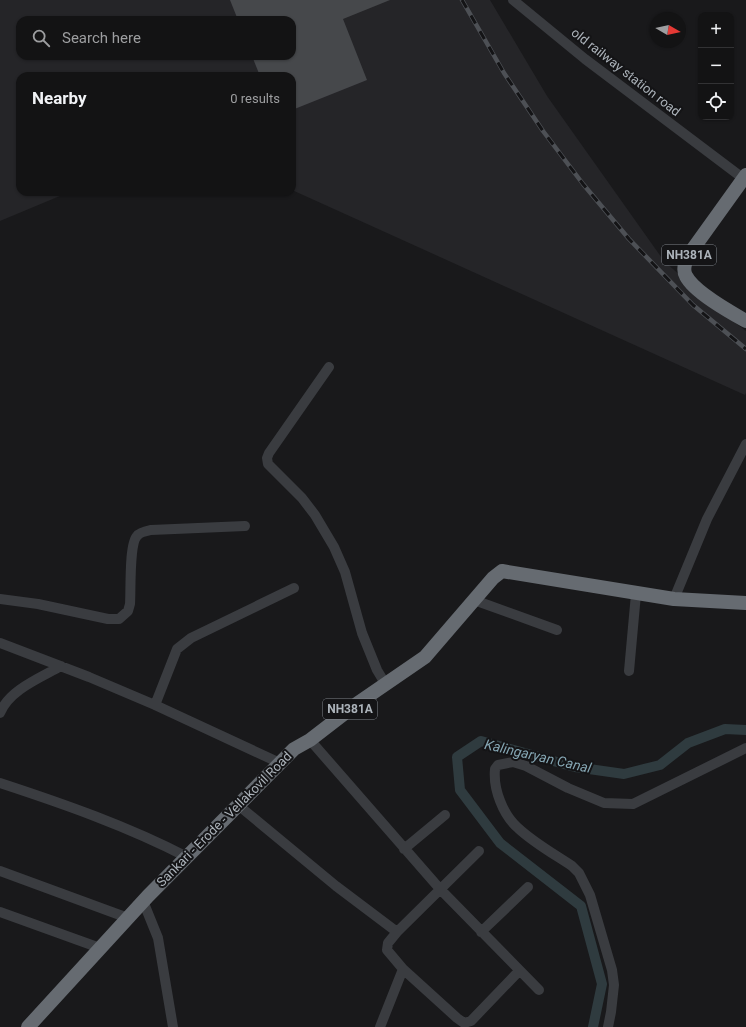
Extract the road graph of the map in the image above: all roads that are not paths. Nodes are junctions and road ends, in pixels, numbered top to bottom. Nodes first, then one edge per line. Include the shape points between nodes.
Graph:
1 (513, 0) edge
2 (745, 177) edge
3 (746, 321) edge
4 (329, 368) dead end
5 (746, 444) edge
6 (245, 526) dead end
7 (294, 588) dead end
8 (636, 594) junction
9 (0, 599) edge
10 (674, 599) junction
11 (474, 600) junction
12 (746, 603) edge
13 (557, 630) dead end
14 (0, 643) edge
15 (61, 666) junction
16 (628, 671) dead end
17 (386, 685) junction
18 (155, 705) junction
19 (0, 713) edge
20 (310, 740) junction
21 (746, 748) edge
22 (280, 763) junction
23 (0, 783) edge
24 (238, 806) junction
25 (445, 815) dead end
26 (404, 849) junction
27 (479, 851) dead end
28 (187, 857) junction
29 (0, 871) edge
30 (528, 887) dead end
31 (440, 889) junction
32 (143, 901) junction
33 (0, 912) edge
34 (128, 918) junction
35 (397, 932) junction
36 (481, 932) junction
37 (100, 948) junction
38 (403, 969) junction
39 (519, 971) junction
40 (539, 990) dead end
41 (28, 1027) edge
42 (173, 1027) edge
43 (380, 1027) edge
44 (608, 1027) edge

1 - 2 street, old railway station road via 585,58
2 - 3 highway, NH381A via 690,253 684,267 685,276 692,284
4 - 17 street via 269,453 268,464 302,498 334,547 345,572 362,633
5 - 10 street via 707,519
6 - 9 street via 151,530 137,535 132,545 130,604 128,611 119,619
7 - 18 street via 183,644 174,657
8 - 10 highway, Sankari - Erode - Vellakovil Road / NH381A
8 - 11 highway, Sankari - Erode - Vellakovil Road / NH381A via 502,571
8 - 16 street
10 - 12 highway, Sankari - Erode - Vellakovil Road / NH381A
11 - 13 street
11 - 17 highway, Sankari - Erode - Vellakovil Road / NH381A via 425,657
14 - 15 street
15 - 18 street
15 - 19 street via 8,700
17 - 20 highway, Sankari - Erode - Vellakovil Road / NH381A
18 - 22 street
20 - 22 highway, Sankari - Erode - Vellakovil Road / NH381A via 294,749
20 - 26 street
21 - 44 street via 633,804 604,803 513,762 498,765 495,769 496,789 502,807 517,828 572,866 579,873 590,895 612,970 614,985
22 - 24 highway, Sankari - Erode - Vellakovil Road / NH381A
23 - 28 street via 113,822
24 - 28 highway, Sankari - Erode - Vellakovil Road / NH381A
24 - 35 street
25 - 26 street
26 - 31 street
27 - 31 street
28 - 32 highway, Sankari - Erode - Vellakovil Road / NH381A
29 - 34 street
30 - 36 street
31 - 35 street
31 - 36 street
32 - 34 highway, Sankari - Erode - Vellakovil Road / NH381A
32 - 42 street via 158,938
33 - 37 street
34 - 37 highway, Sankari - Erode - Vellakovil Road / NH381A
35 - 38 street via 388,943 387,950
36 - 39 street
37 - 41 highway, Sankari - Erode - Vellakovil Road / NH381A
38 - 39 street via 464,1023 471,1021
38 - 43 street
39 - 40 street

